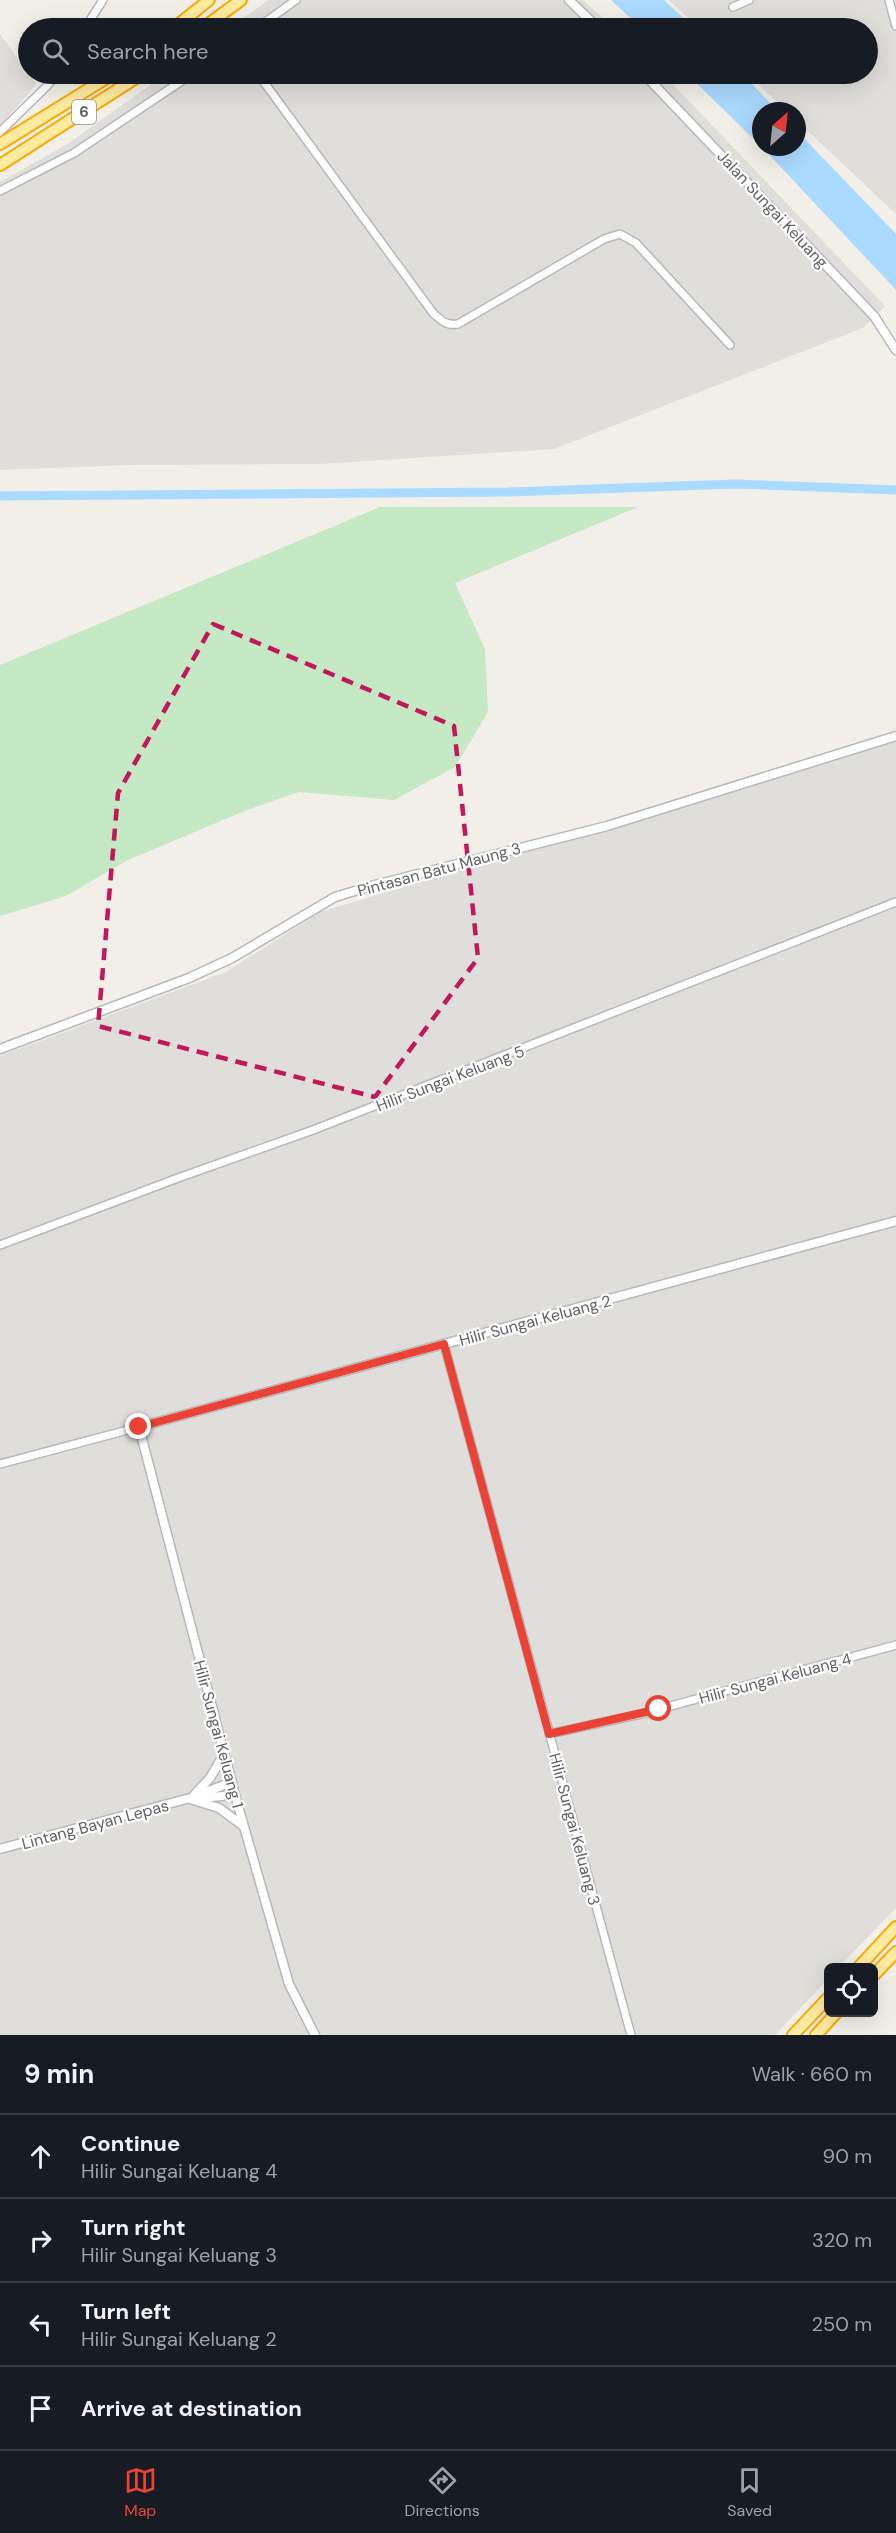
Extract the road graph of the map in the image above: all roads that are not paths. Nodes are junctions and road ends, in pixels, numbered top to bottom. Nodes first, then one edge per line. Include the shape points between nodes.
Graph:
1 (103, 0) edge
2 (209, 0) edge
3 (241, 0) edge
4 (296, 0) edge
5 (569, 0) edge
6 (749, 0) edge
7 (889, 0) edge
8 (733, 7) dead end
9 (91, 18) edge
10 (186, 18) edge
11 (217, 18) edge
12 (271, 18) edge
13 (588, 18) edge
14 (896, 26) edge
15 (49, 84) edge
16 (97, 84) edge
17 (126, 84) edge
18 (177, 84) edge
19 (265, 84) edge
20 (654, 84) edge
21 (0, 132) edge
22 (0, 144) edge
23 (0, 165) edge
24 (0, 191) edge
25 (730, 345) dead end
26 (896, 350) edge
27 (896, 736) edge
28 (896, 902) edge
29 (0, 1049) edge
30 (896, 1221) edge
31 (0, 1245) edge
32 (444, 1344) junction
33 (139, 1427) junction
34 (0, 1464) edge
35 (896, 1645) edge
36 (549, 1734) junction
37 (224, 1754) junction
38 (232, 1782) junction
39 (235, 1795) junction
40 (190, 1798) junction
41 (244, 1827) junction
42 (0, 1849) edge
43 (896, 1927) edge
44 (896, 1936) edge
45 (896, 1952) edge
46 (896, 1961) edge
47 (862, 1963) edge
48 (872, 1963) edge
49 (878, 1970) edge
50 (878, 1979) edge
51 (824, 2002) edge
52 (824, 2011) edge
53 (833, 2017) edge
54 (843, 2017) edge
55 (315, 2035) edge
56 (631, 2035) edge
57 (793, 2035) edge
58 (801, 2035) edge
59 (816, 2035) edge
60 (826, 2035) edge

1 - 9 street
2 - 10 highway
3 - 11 highway
4 - 12 street
5 - 13 street
6 - 8 street
7 - 14 street
15 - 21 street
16 - 22 highway, 6
17 - 23 highway, 6
18 - 24 street via 74,153
19 - 25 street via 441,321 450,326 458,324 604,239 620,234 636,243
20 - 26 street, Jalan Sungai Keluang via 874,316
27 - 29 street, Pintasan Batu Maung 3 via 607,826 335,897 210,968
28 - 31 street, Hilir Sungai Keluang 5 via 313,1131
30 - 32 street, Hilir Sungai Keluang 2
32 - 33 street, Hilir Sungai Keluang 2
32 - 36 street, Hilir Sungai Keluang 3
33 - 34 street, Hilir Sungai Keluang 2
33 - 37 street, Hilir Sungai Keluang 1
35 - 36 street, Hilir Sungai Keluang 4 via 640,1714
36 - 56 street, Hilir Sungai Keluang 3
37 - 38 street, Hilir Sungai Keluang 1
37 - 40 street via 210,1778
38 - 39 street, Hilir Sungai Keluang 1
38 - 40 street, Lintang Bayan Lepas
39 - 40 street, Lintang Bayan Lepas
39 - 41 street, Hilir Sungai Keluang 1
40 - 41 street via 219,1808
40 - 42 street, Lintang Bayan Lepas
41 - 55 street, Hilir Sungai Keluang 1 via 289,1984
43 - 47 highway
44 - 48 highway
45 - 49 highway
46 - 50 highway
51 - 57 highway
52 - 58 highway
53 - 59 highway
54 - 60 highway

